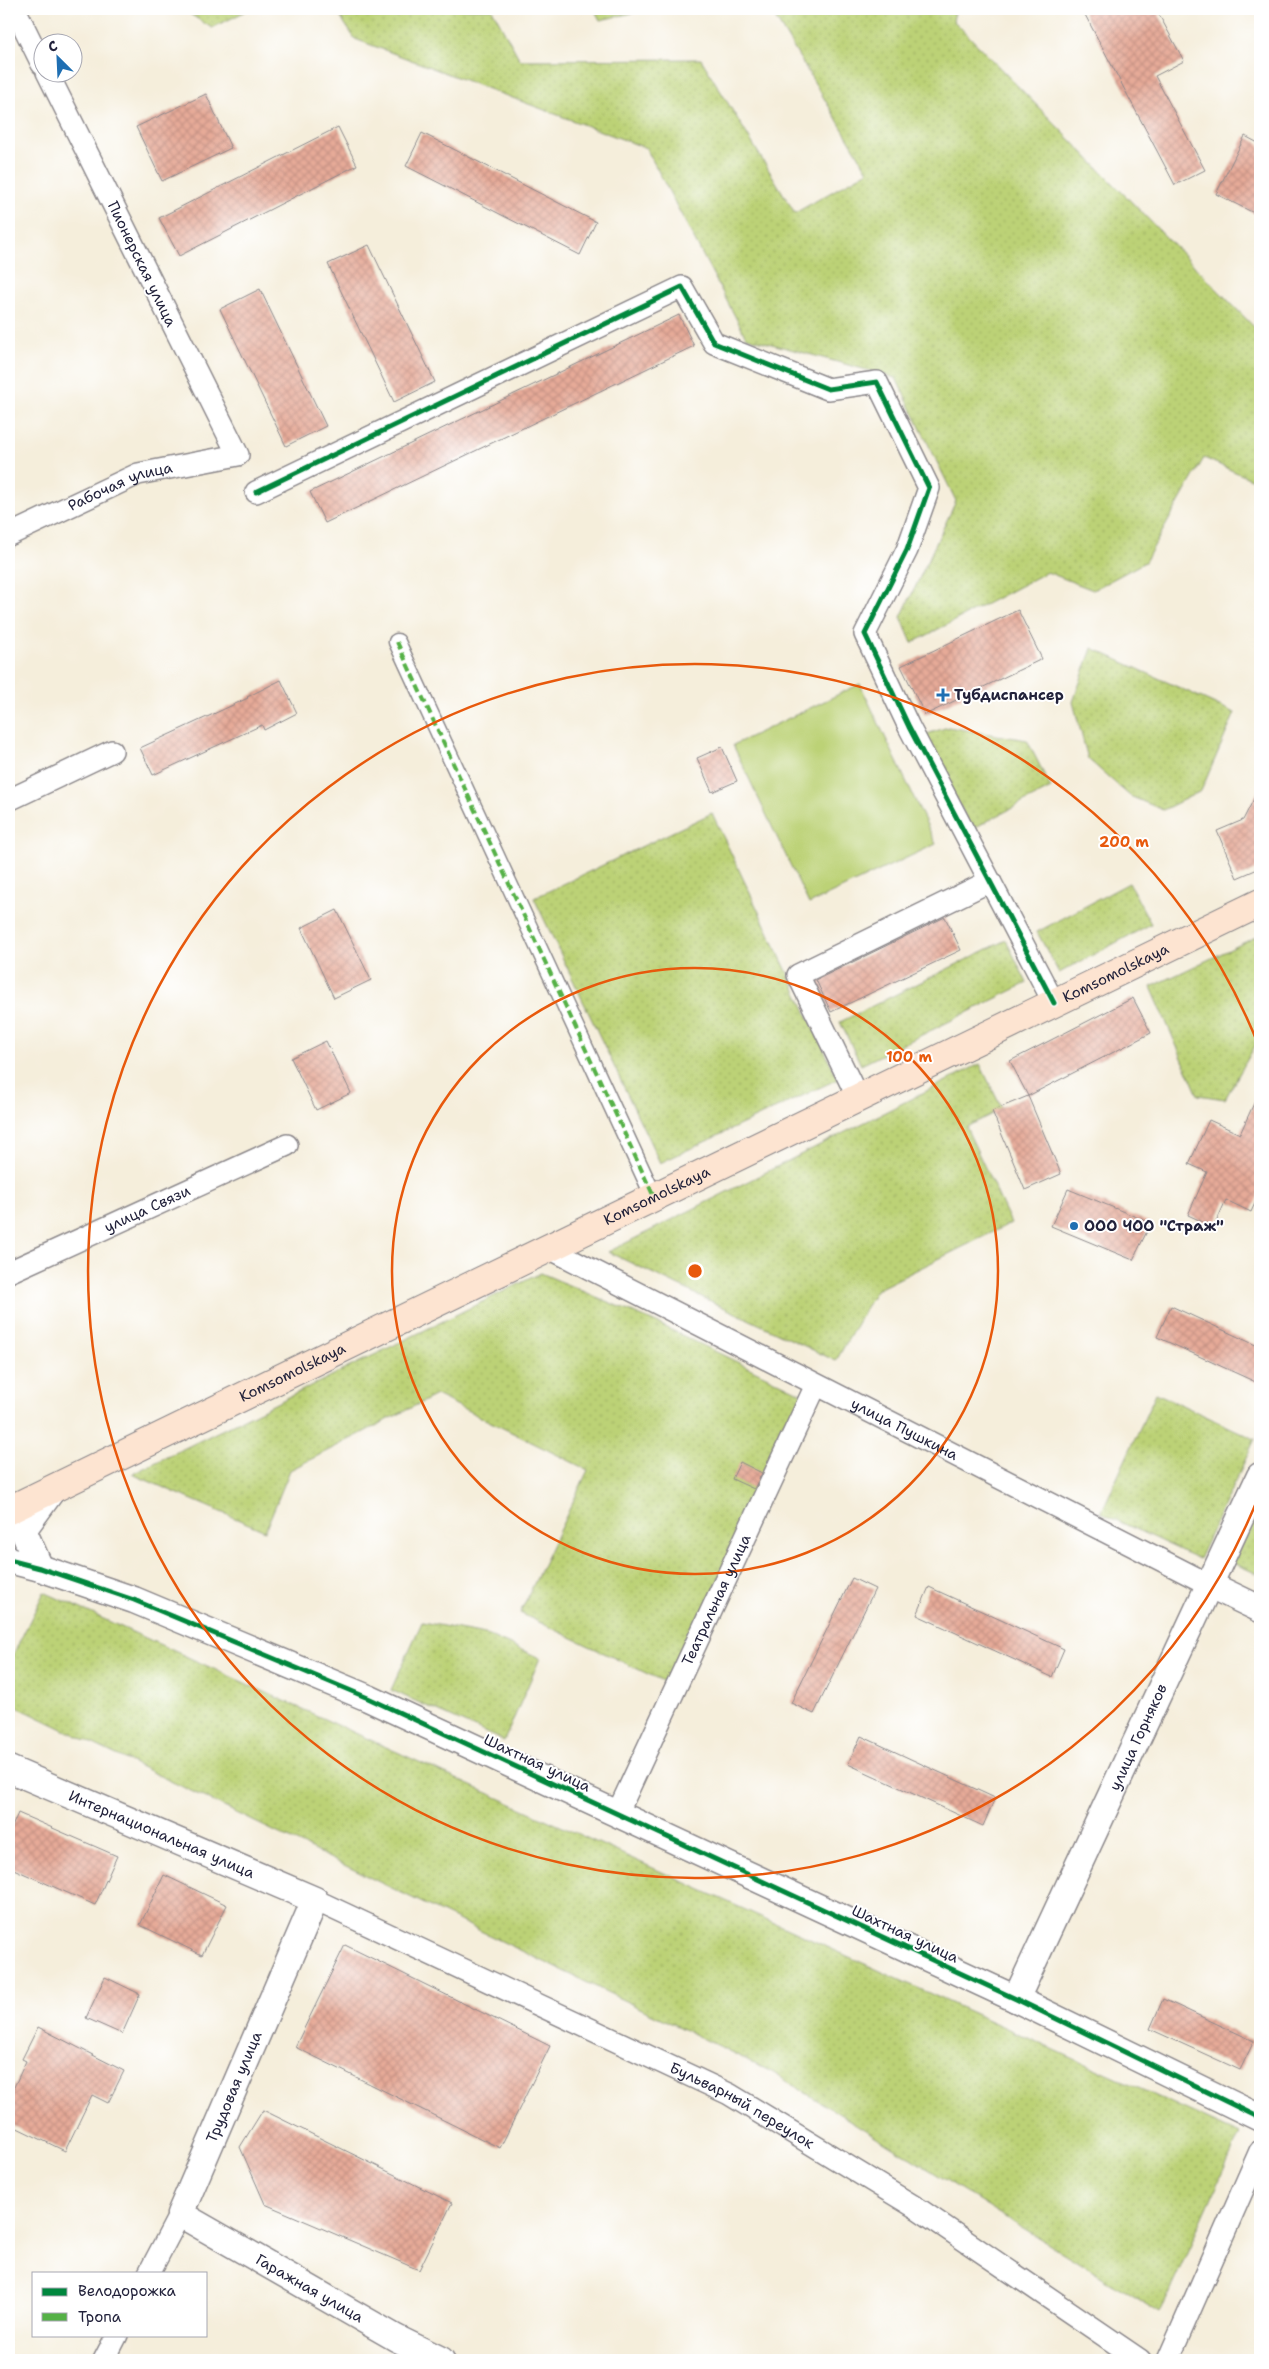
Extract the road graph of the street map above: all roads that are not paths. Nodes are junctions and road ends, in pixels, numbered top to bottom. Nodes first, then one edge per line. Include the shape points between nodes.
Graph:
1 (15, 9) edge
2 (32, 44) edge
3 (52, 82) edge
4 (238, 456) joint
5 (256, 492) dead end
6 (9, 535) edge
7 (396, 642) dead end
8 (112, 751) dead end
9 (9, 800) edge
10 (990, 881) junction
11 (1260, 903) edge
12 (1054, 1003) junction
13 (858, 1098) junction
14 (287, 1145) dead end
15 (654, 1197) junction
16 (549, 1248) junction
17 (9, 1272) edge
18 (816, 1385) junction
19 (1260, 1476) edge
20 (53, 1489) junction
21 (9, 1509) edge
22 (9, 1560) edge
23 (40, 1568) junction
24 (1210, 1585) junction
25 (1260, 1609) edge
26 (9, 1769) edge
27 (617, 1814) junction
28 (315, 1900) junction
29 (1016, 1999) junction
30 (1260, 2118) edge
31 (1260, 2151) edge
32 (180, 2214) junction
33 (150, 2272) edge
34 (116, 2336) edge
35 (104, 2360) edge
36 (441, 2360) edge
37 (1140, 2360) edge
38 (1168, 2360) edge

1 - 2 street
3 - 4 street, Пионерская улица
4 - 6 street, Рабочая улица via 138,474
5 - 10 street via 682,287 714,343 828,389 877,382 929,488 907,550 865,634 909,727
7 - 15 street
8 - 9 street
10 - 12 street
10 - 13 street via 798,975
11 - 12 main road, Komsomolskaya
12 - 13 main road, Komsomolskaya
13 - 15 main road, Komsomolskaya
14 - 17 street, улица Связи
15 - 16 main road, Komsomolskaya
16 - 18 street, улица Пушкина
16 - 20 main road, Komsomolskaya
18 - 24 street, улица Пушкина
18 - 27 street, Театральная улица
19 - 24 street, улица Горняков
20 - 21 main road, Komsomolskaya
20 - 23 street via 23,1530
22 - 23 street, Шахтная улица
23 - 27 street, Шахтная улица via 134,1600 368,1698
24 - 25 street, улица Пушкина
24 - 29 street, улица Горняков
26 - 28 street, Интернациональная улица
27 - 29 street, Шахтная улица
28 - 32 street, Трудовая улица
28 - 37 street, Бульварный переулок via 729,2094 920,2210
29 - 30 street, Шахтная улица
31 - 38 street
32 - 33 street, Трудовая улица
32 - 36 street, Гаражная улица via 396,2338
34 - 35 street

